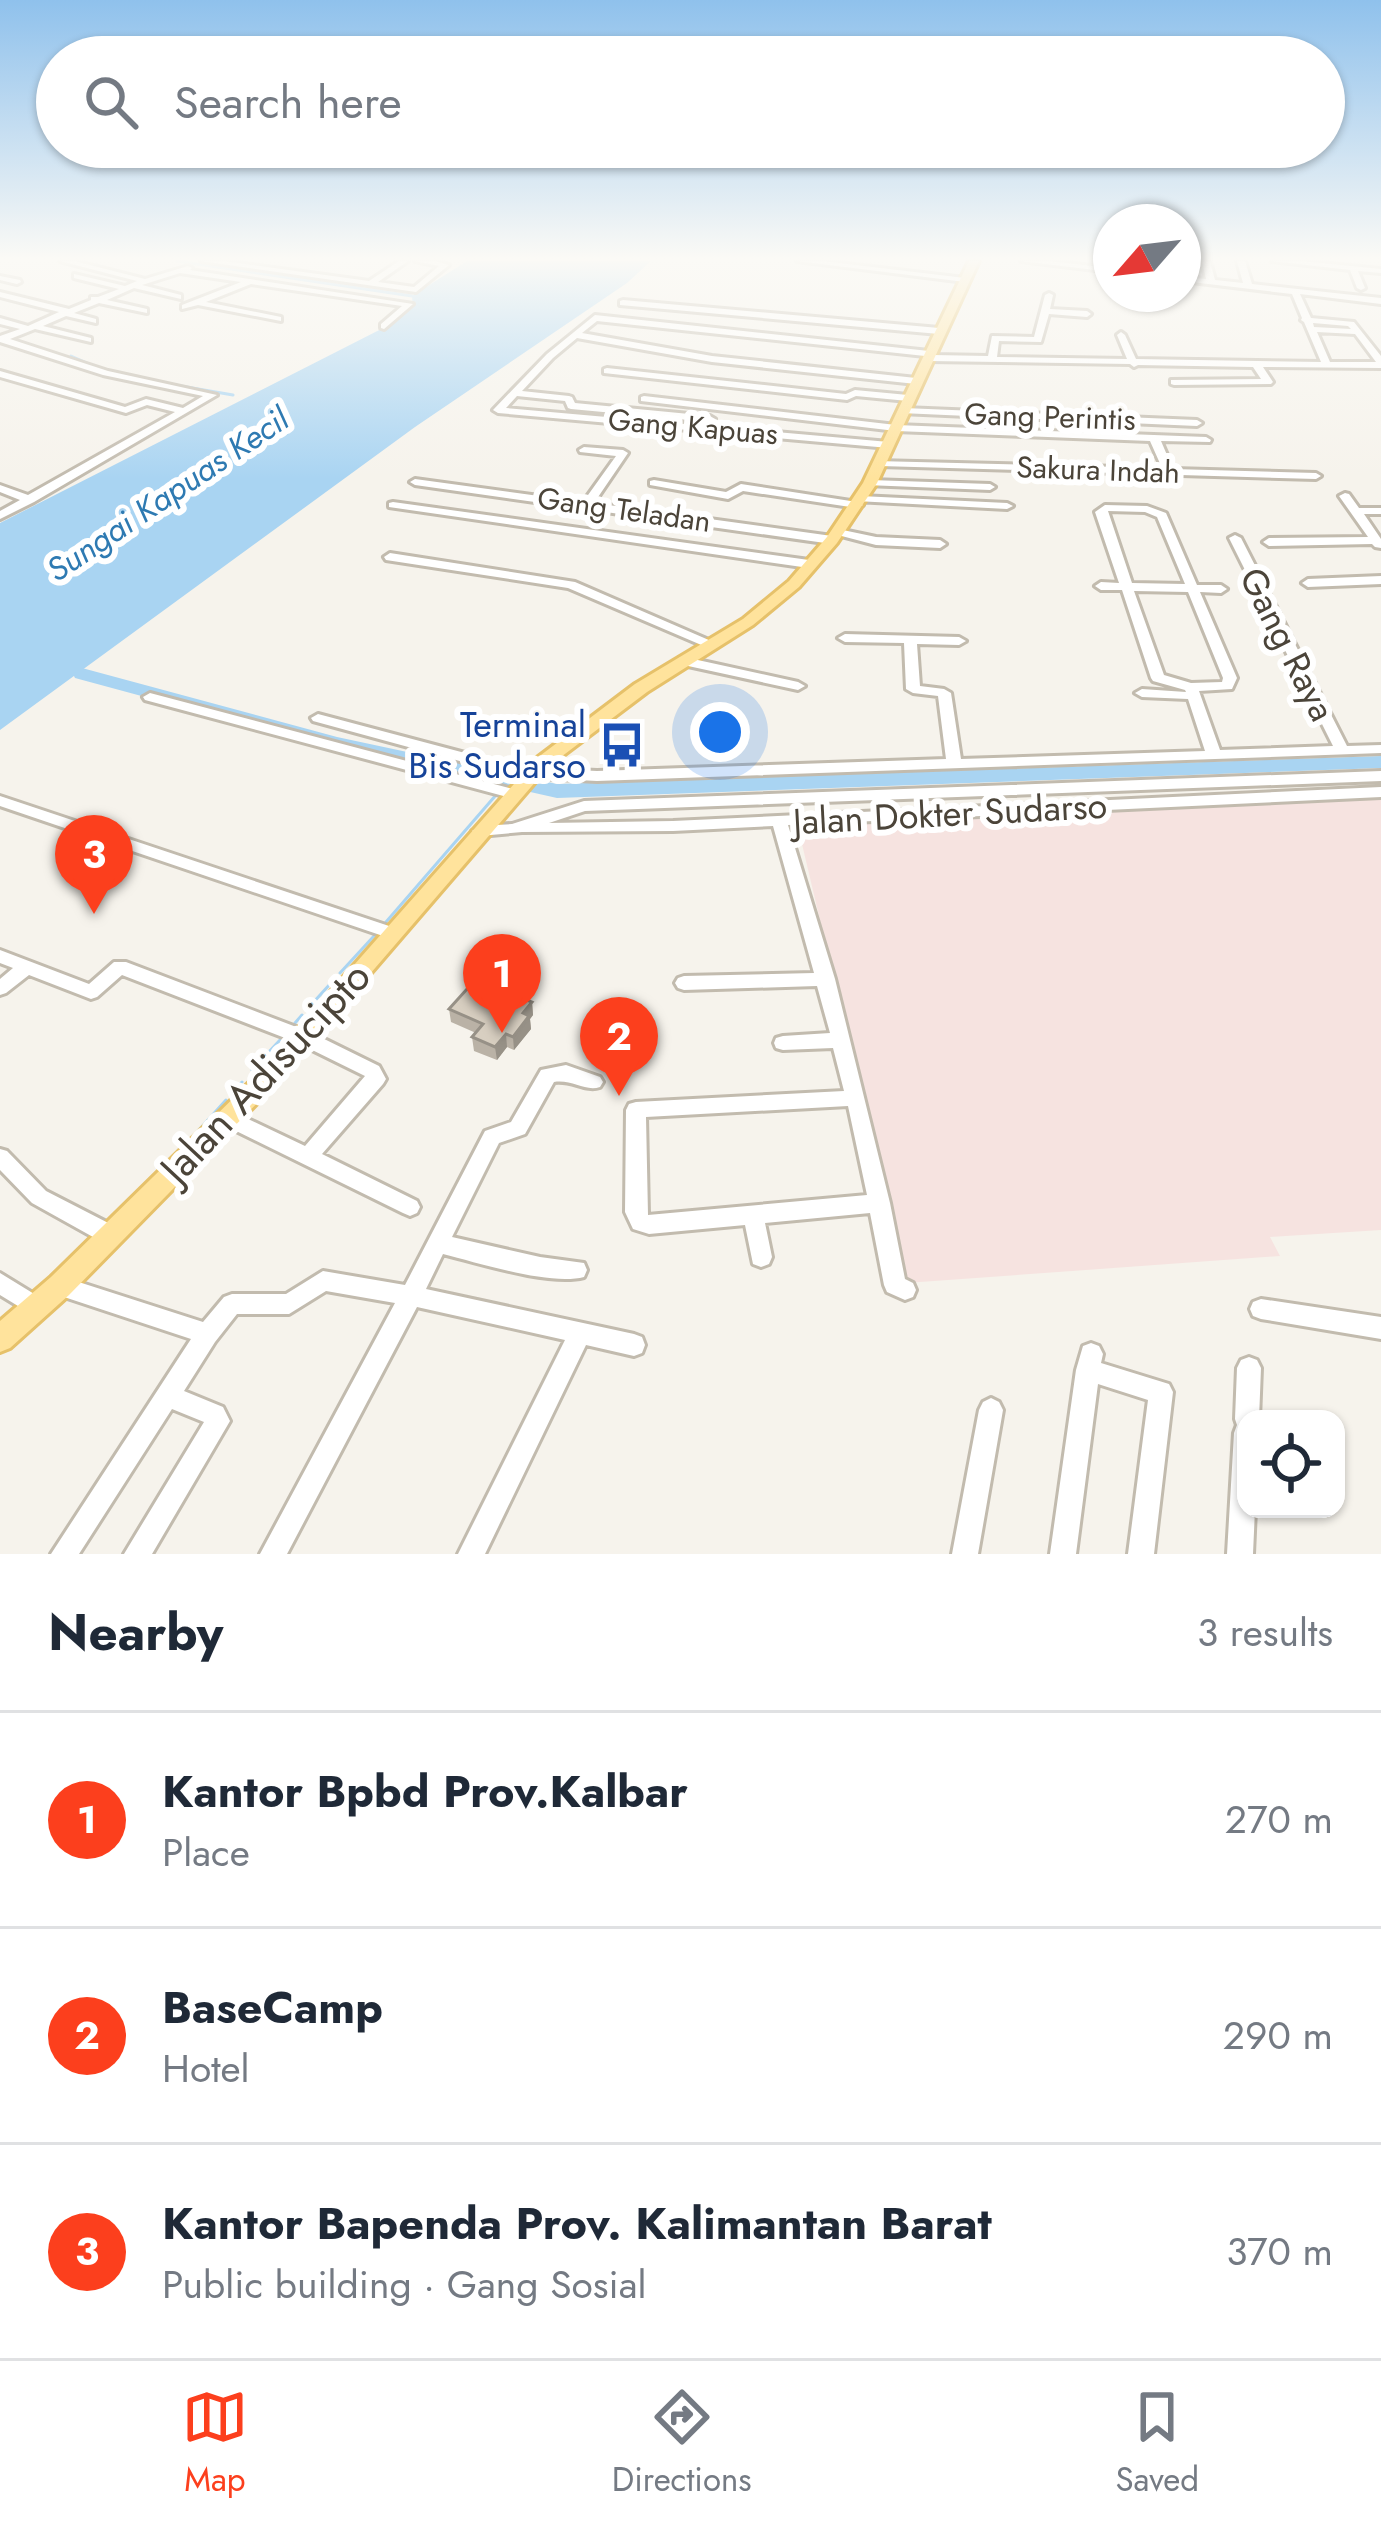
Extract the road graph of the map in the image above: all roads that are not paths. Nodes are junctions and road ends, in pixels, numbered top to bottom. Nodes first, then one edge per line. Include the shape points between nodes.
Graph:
1 (59, 334) edge
2 (731, 334) edge
3 (938, 334) edge
4 (1040, 334) edge
5 (1312, 334) edge
6 (1359, 334) edge
7 (576, 335) joint
8 (1121, 335) dead end
9 (1, 339) edge
10 (88, 340) dead end
11 (650, 343) dead end
12 (928, 356) junction
13 (992, 360) junction
14 (1326, 363) junction
15 (1134, 364) junction
16 (1256, 364) junction
17 (1381, 364) edge
18 (1160, 365) junction
19 (607, 371) dead end
20 (0, 374) edge
21 (919, 376) junction
22 (514, 393) junction
23 (644, 399) dead end
24 (906, 405) junction
25 (185, 411) junction
26 (1197, 423) dead end
27 (661, 435) dead end
28 (1154, 438) junction
29 (1206, 440) dead end
30 (888, 446) junction
31 (584, 450) dead end
32 (1169, 472) junction
33 (1316, 476) dead end
34 (415, 482) dead end
35 (654, 483) dead end
36 (870, 483) junction
37 (990, 487) dead end
38 (0, 488) edge
39 (1345, 496) dead end
40 (31, 500) junction
41 (858, 502) junction
42 (393, 505) dead end
43 (587, 505) junction
44 (1007, 506) dead end
45 (1381, 511) edge
46 (1356, 512) junction
47 (0, 516) edge
48 (835, 536) junction
49 (1234, 538) dead end
50 (1378, 540) edge
51 (1270, 542) dead end
52 (940, 544) dead end
53 (390, 557) dead end
54 (809, 565) junction
55 (1381, 580) edge
56 (1308, 583) dead end
57 (1101, 586) dead end
58 (1126, 587) junction
59 (1190, 588) junction
60 (1221, 589) dead end
61 (845, 638) dead end
62 (910, 638) junction
63 (959, 640) dead end
64 (711, 644) junction
65 (684, 661) junction
66 (798, 686) dead end
67 (1192, 692) junction
68 (1142, 693) dead end
69 (150, 697) dead end
70 (318, 718) dead end
71 (1381, 748) edge
72 (407, 753) junction
73 (1214, 755) junction
74 (1121, 758) junction
75 (954, 762) junction
76 (1361, 763) edge
77 (1323, 778) junction
78 (528, 780) junction
79 (1136, 785) junction
80 (1381, 792) edge
81 (1333, 794) junction
82 (0, 801) edge
83 (779, 820) junction
84 (519, 827) junction
85 (480, 831) junction
86 (392, 933) junction
87 (0, 956) edge
88 (26, 968) junction
89 (826, 979) junction
90 (684, 983) dead end
91 (0, 988) edge
92 (304, 1038) junction
93 (840, 1040) junction
94 (783, 1043) dead end
95 (593, 1082) dead end
96 (855, 1098) junction
97 (229, 1118) junction
98 (0, 1157) edge
99 (307, 1157) junction
100 (880, 1203) junction
101 (410, 1208) dead end
102 (753, 1213) junction
103 (110, 1235) junction
104 (439, 1244) junction
105 (761, 1257) dead end
106 (576, 1270) dead end
107 (0, 1282) edge
108 (60, 1286) junction
109 (905, 1290) dead end
110 (411, 1296) junction
111 (36, 1306) junction
112 (1261, 1309) dead end
113 (1381, 1328) edge
114 (207, 1334) junction
115 (580, 1334) junction
116 (0, 1339) edge
117 (634, 1346) dead end
118 (1249, 1368) dead end
119 (166, 1395) junction
120 (991, 1410) dead end
121 (1247, 1410) edge
122 (1242, 1518) edge
123 (64, 1554) edge
124 (137, 1554) edge
125 (273, 1554) edge
126 (471, 1554) edge
127 (964, 1554) edge
128 (1063, 1554) edge
129 (1141, 1554) edge
130 (1240, 1554) edge

1 - 10 street
2 - 12 street
3 - 12 main road, Jalan Adisucipto
4 - 13 street via 1038,340 995,338
5 - 14 street
6 - 17 street
7 - 21 street via 712,359
7 - 22 street
8 - 15 street
9 - 25 street via 212,395
11 - 21 street
12 - 13 street
12 - 21 main road, Jalan Adisucipto
13 - 15 street
14 - 16 street
14 - 17 street
15 - 18 street
16 - 18 street
16 - 18 street via 1268,382 1177,387
19 - 24 street, Gang Perintis via 855,392
20 - 25 street via 126,410 146,402
21 - 24 main road, Jalan Adisucipto
22 - 30 street
22 - 30 street, Gang Kapuas via 499,410
23 - 30 street
24 - 26 street, Gang Perintis
24 - 30 main road, Jalan Adisucipto
25 - 40 street
27 - 30 street
28 - 29 street
28 - 30 street
28 - 32 street
30 - 32 street, Sakura Indah
30 - 36 main road, Jalan Adisucipto
31 - 43 street via 623,453
32 - 33 street, Sakura Indah
34 - 43 street, Gang Teladan
35 - 41 street via 728,496 741,487
36 - 37 street
36 - 41 main road, Jalan Adisucipto
38 - 40 street
39 - 46 street
40 - 47 street
41 - 44 street
41 - 48 main road, Jalan Adisucipto
42 - 54 street
43 - 48 street, Gang Teladan
45 - 46 street
46 - 50 street
48 - 52 street, Gang Teladan
48 - 54 main road, Jalan Adisucipto
49 - 76 street, Gang Raya
50 - 51 street
53 - 64 street via 571,586
54 - 64 main road, Jalan Adisucipto via 775,602
55 - 56 street
57 - 58 street
58 - 59 street
58 - 59 street via 1105,508 1162,515
58 - 67 street via 1158,678
59 - 60 street
59 - 67 street via 1230,679
61 - 62 street
62 - 63 street
62 - 75 street via 913,689 944,693
64 - 65 main road, Jalan Adisucipto
65 - 66 street
65 - 78 main road, Jalan Adisucipto
67 - 68 street
67 - 73 street
69 - 72 street
70 - 72 street
71 - 76 street
72 - 78 street
72 - 78 street
73 - 74 street
73 - 76 street
74 - 75 street
74 - 79 street
75 - 78 street
76 - 77 street
77 - 79 street
77 - 81 street
78 - 85 main road, Jalan Adisucipto
79 - 84 street via 584,806
80 - 81 street, Jalan Dokter Sudarso
81 - 83 street, Jalan Dokter Sudarso
82 - 86 street
83 - 84 street, Jalan Dokter Sudarso
83 - 89 street
84 - 85 street
85 - 86 main road, Jalan Adisucipto
86 - 92 main road, Jalan Adisucipto
87 - 88 street
88 - 91 street
88 - 92 street via 91,992 120,967
89 - 90 street
89 - 93 street
92 - 97 main road, Jalan Adisucipto
92 - 99 street via 377,1075
93 - 94 street
93 - 96 street
95 - 104 street via 566,1072 542,1082 518,1128 492,1137
96 - 100 street
96 - 102 street via 636,1110 640,1222
97 - 99 street
97 - 103 main road, Jalan Adisucipto
98 - 103 street via 39,1197
99 - 101 street
100 - 102 street
100 - 109 street via 896,1285
102 - 105 street
103 - 108 main road, Jalan Adisucipto
104 - 106 street
104 - 110 street
107 - 111 street
108 - 111 main road, Jalan Adisucipto
108 - 114 street
110 - 114 street via 323,1281 289,1304 232,1304
110 - 115 street
110 - 125 street
111 - 116 main road, Jalan Adisucipto
112 - 113 street
114 - 119 street
115 - 117 street
115 - 126 street
118 - 121 street
119 - 123 street
119 - 124 street via 218,1421
120 - 127 street
122 - 130 street
128 - 129 street via 1089,1362 1161,1391

